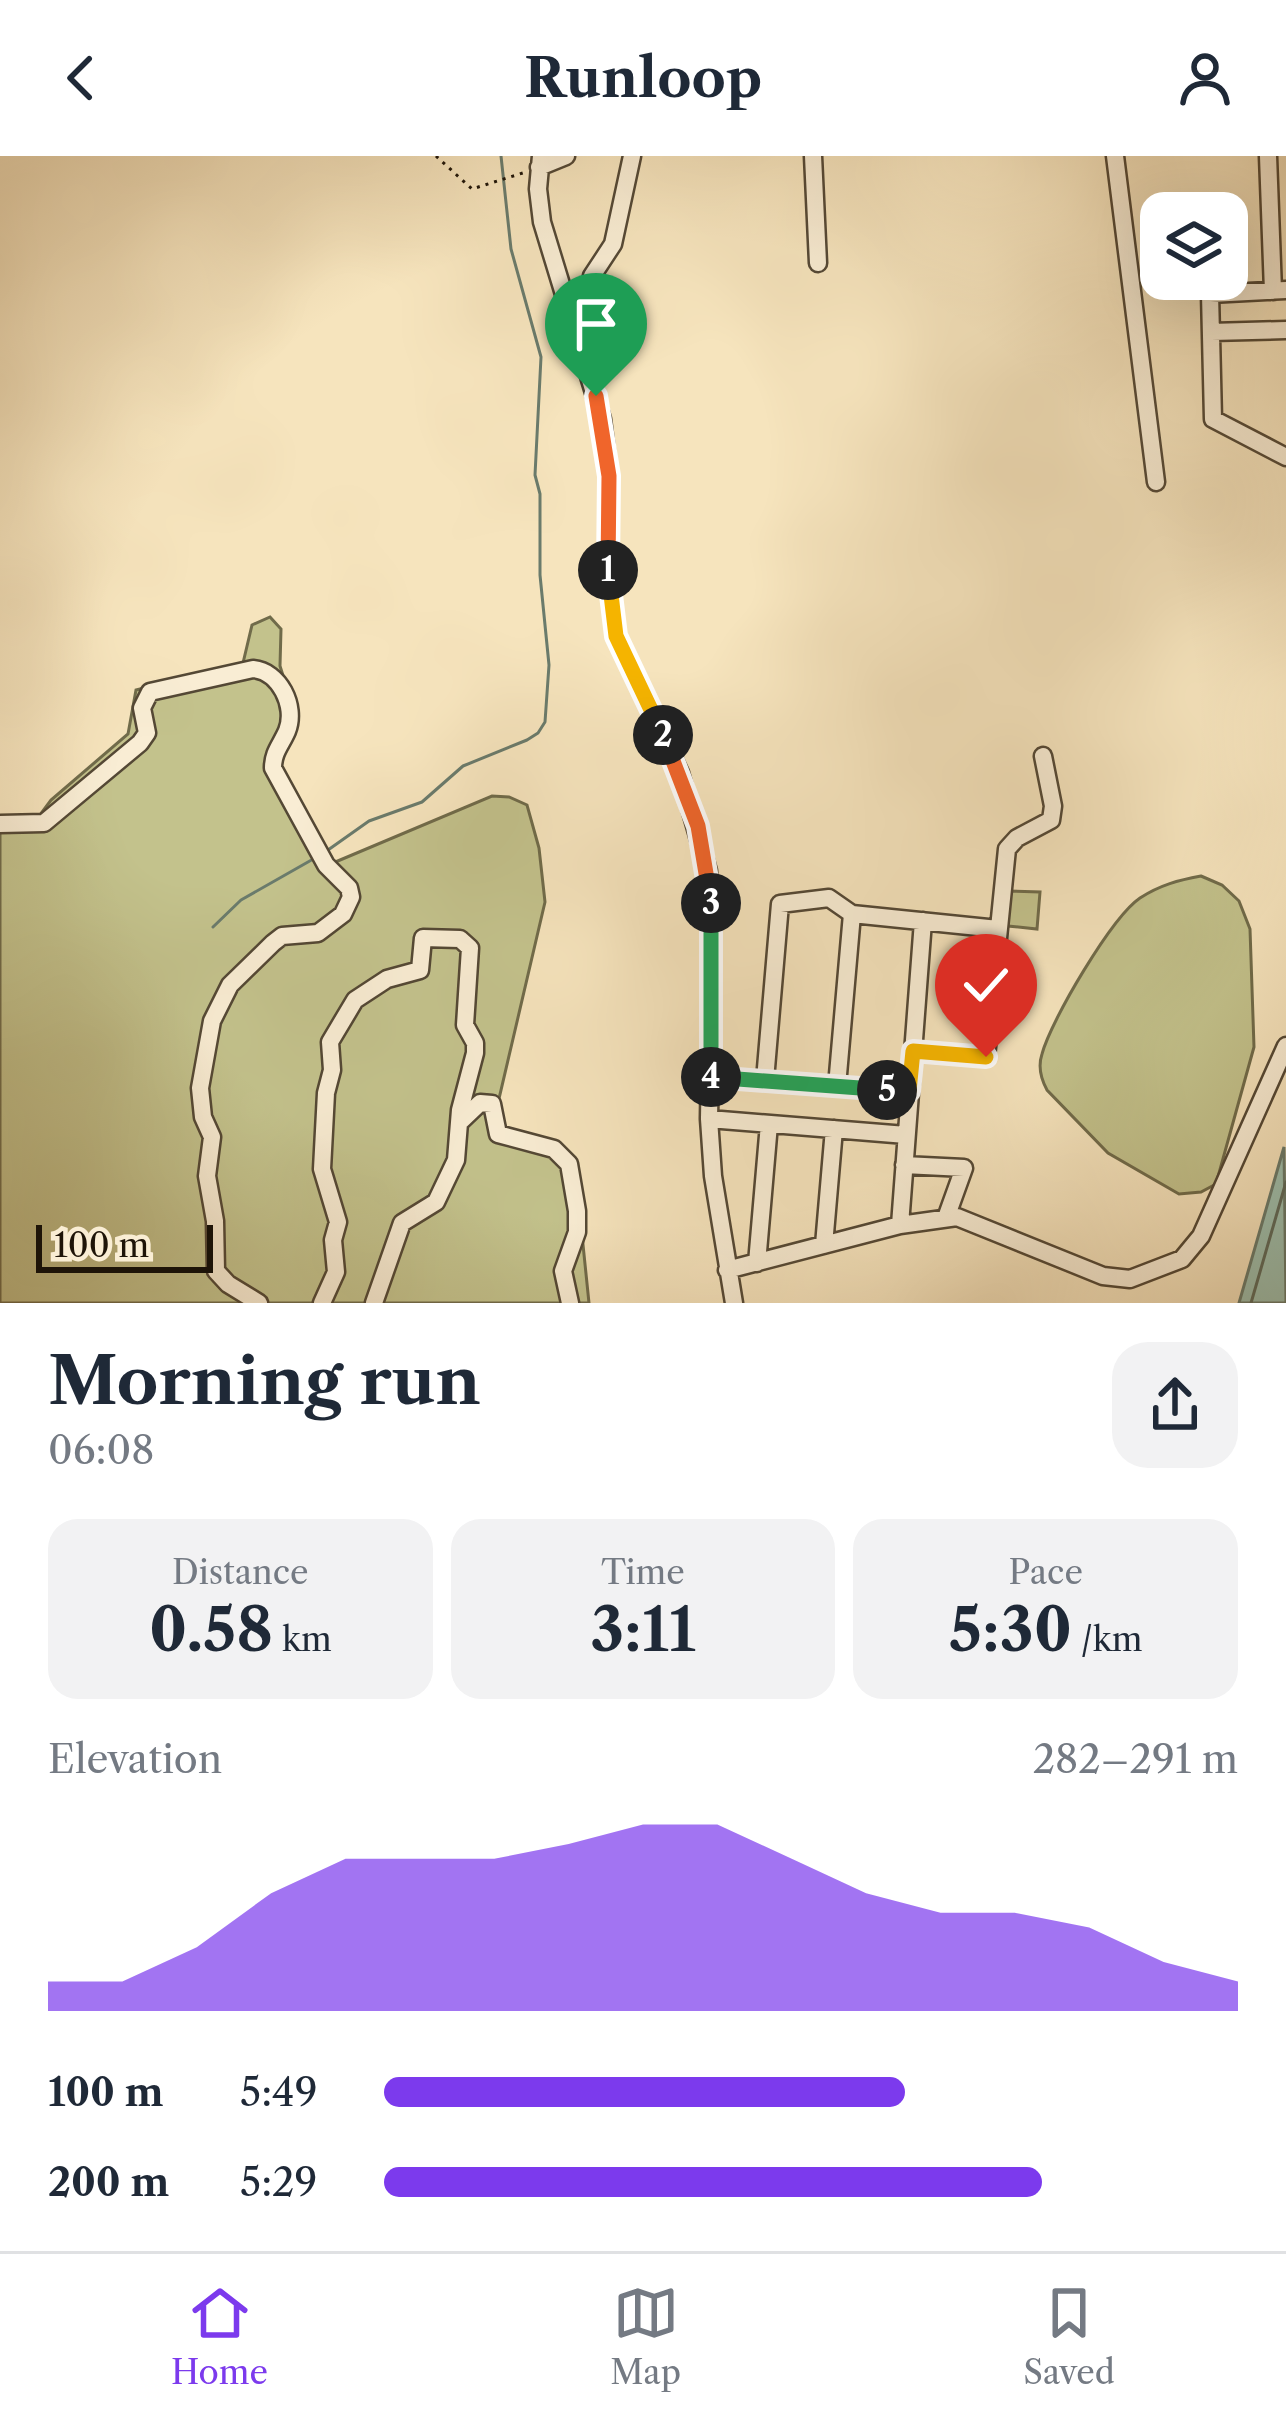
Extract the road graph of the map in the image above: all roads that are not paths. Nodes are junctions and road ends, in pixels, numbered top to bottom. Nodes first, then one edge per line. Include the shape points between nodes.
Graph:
1 (566, 156) edge
2 (632, 156) edge
3 (813, 156) edge
4 (1115, 156) edge
5 (1268, 156) edge
6 (540, 164) edge
7 (818, 263) dead end
8 (1279, 291) edge
9 (1286, 330) edge
10 (1211, 332) junction
11 (579, 342) junction
12 (1286, 456) edge
13 (1156, 482) dead end
14 (1043, 755) dead end
15 (0, 824) edge
16 (852, 914) junction
17 (923, 921) junction
18 (998, 929) junction
19 (1286, 1046) edge
20 (913, 1051) junction
21 (710, 1077) junction
22 (765, 1080) junction
23 (837, 1086) junction
24 (909, 1091) junction
25 (710, 1119) junction
26 (459, 1123) junction
27 (769, 1124) junction
28 (834, 1129) junction
29 (906, 1135) junction
30 (904, 1165) junction
31 (946, 1218) junction
32 (900, 1225) junction
33 (824, 1245) junction
34 (757, 1263) junction
35 (728, 1270) junction
36 (259, 1303) edge
37 (322, 1303) edge
38 (374, 1303) edge
39 (570, 1303) edge
40 (734, 1303) edge

1 - 6 street
2 - 11 street
3 - 7 street
4 - 13 street
5 - 8 street
6 - 11 street via 542,222
8 - 10 street via 1210,294
9 - 10 street
10 - 12 street via 1213,419
11 - 21 street via 602,418 616,636 680,773 708,871
14 - 18 street via 1051,820 1007,849
15 - 36 street via 44,824 140,743 150,692 254,669 280,682 289,722 273,768 351,897 344,914 318,933 273,943 230,985 212,1021 200,1088 212,1137 207,1176 216,1271
16 - 17 street
16 - 22 street via 829,898 779,904
16 - 23 street
17 - 18 street
17 - 20 street
18 - 20 street via 986,1057
19 - 31 street via 1201,1237 1182,1259 1130,1279 1103,1276
20 - 24 street
21 - 22 street
21 - 25 street
22 - 23 street
23 - 24 street
24 - 29 street
25 - 27 street
25 - 35 street
26 - 37 street via 475,1053 465,1025 470,948 460,939 423,938 420,970 355,1000 330,1042 322,1169 338,1222 336,1272
26 - 38 street via 456,1160 436,1202 402,1222
26 - 39 street via 480,1103 492,1104 499,1134 554,1149 569,1163 577,1211 563,1271
27 - 28 street
27 - 34 street
28 - 29 street
28 - 33 street
29 - 30 street
30 - 31 street via 964,1168
30 - 32 street
31 - 32 street
32 - 33 street
33 - 34 street
34 - 35 street
35 - 40 street

